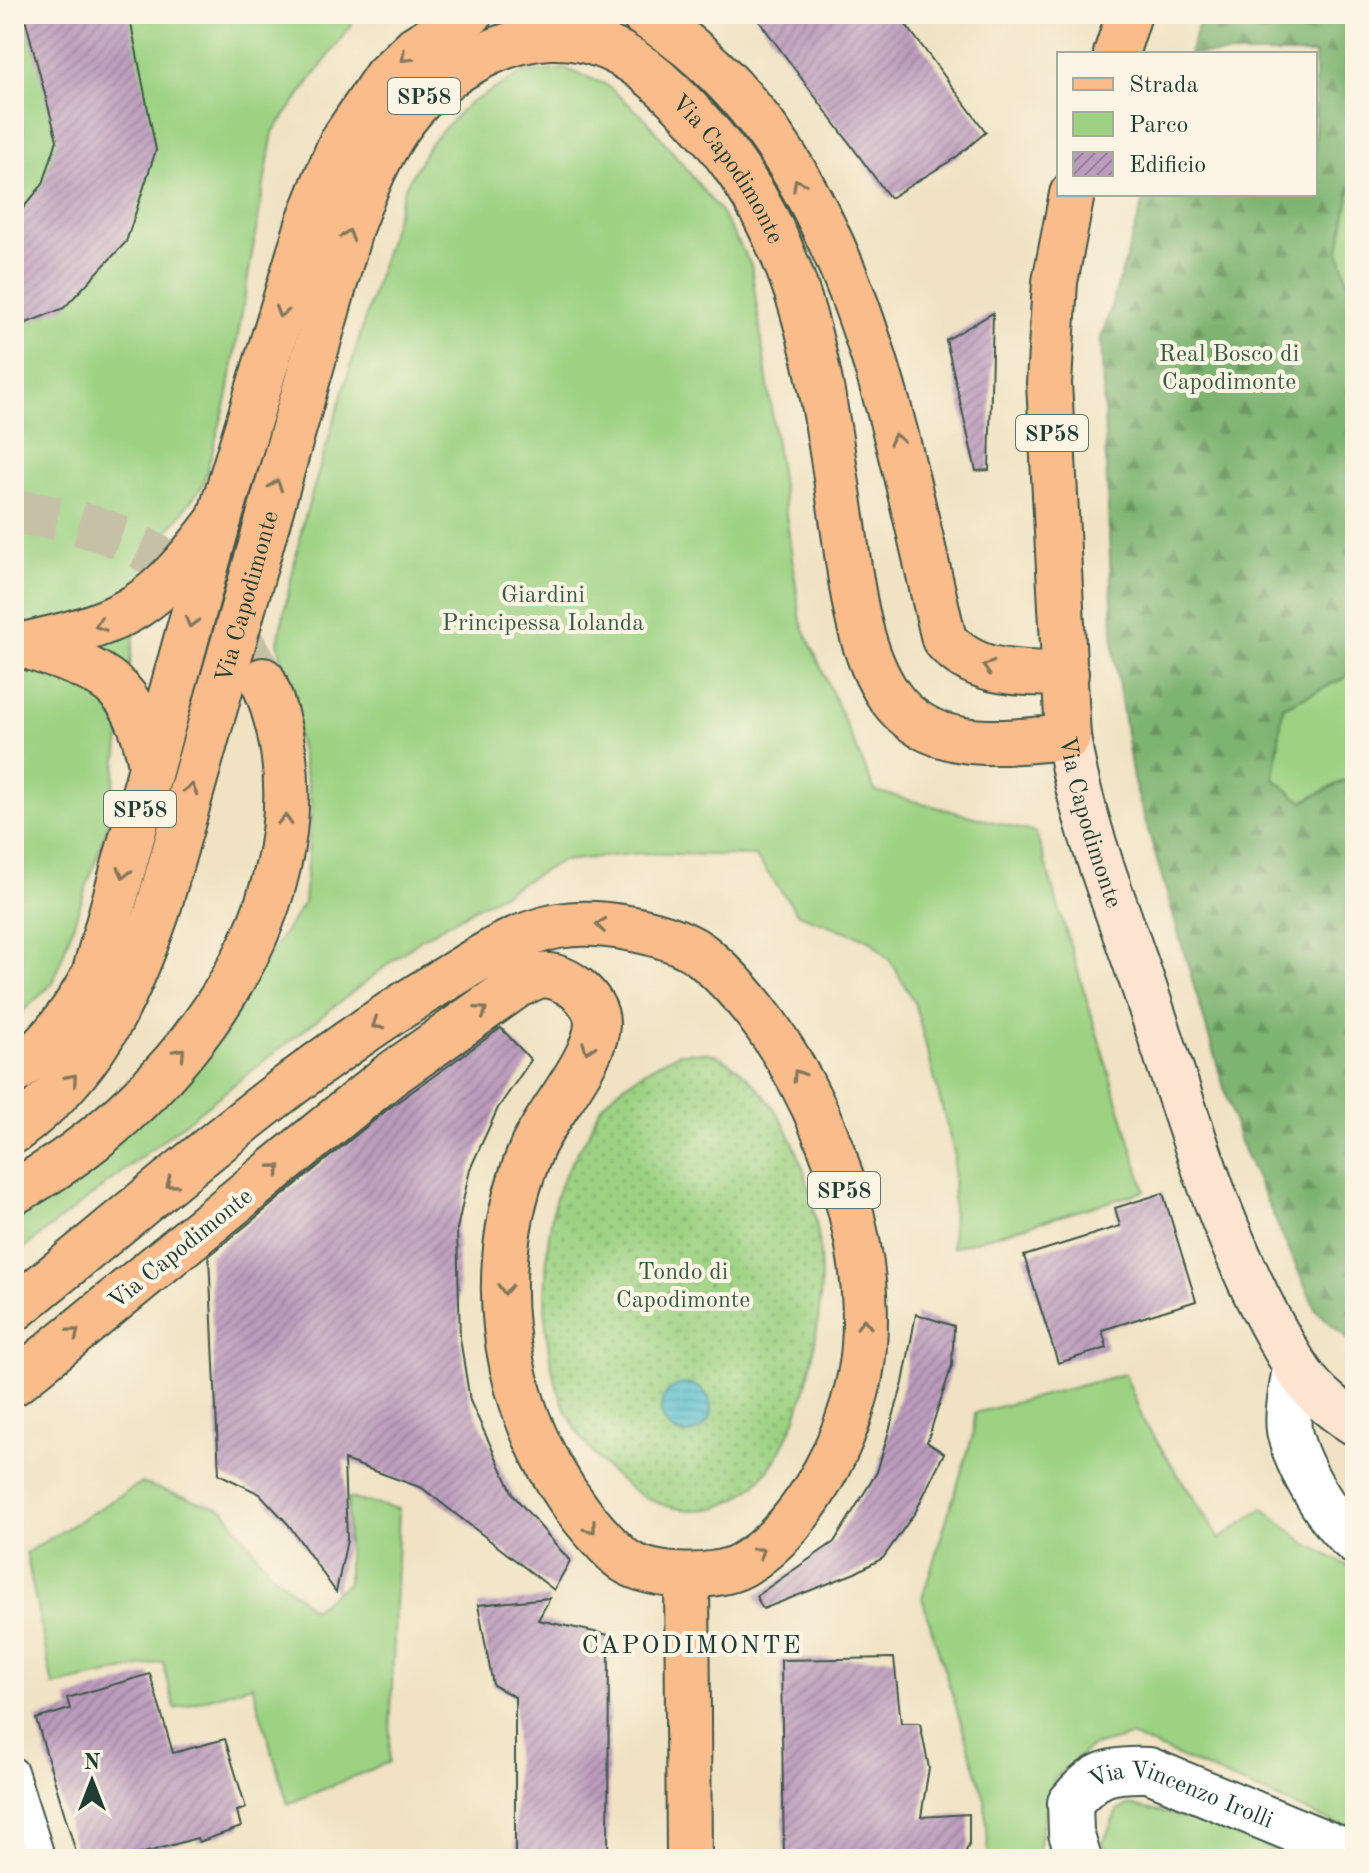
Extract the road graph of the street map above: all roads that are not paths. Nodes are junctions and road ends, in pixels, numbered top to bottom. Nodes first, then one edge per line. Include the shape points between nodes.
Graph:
1 (470, 14) edge
2 (643, 14) edge
3 (1129, 14) edge
4 (1117, 52) edge
5 (1072, 196) edge
6 (219, 520) junction
7 (1066, 674) junction
8 (263, 680) tunnel mouth
9 (1068, 737) junction
10 (151, 765) junction
11 (14, 1072) edge
12 (14, 1131) edge
13 (14, 1192) edge
14 (14, 1309) edge
15 (1295, 1366) junction
16 (14, 1383) edge
17 (1355, 1423) edge
18 (1355, 1542) edge
19 (687, 1576) junction
20 (14, 1771) edge
21 (1355, 1855) edge
22 (42, 1859) edge
23 (689, 1859) edge
24 (1079, 1859) edge

1 -> 6 main road, Via Capodimonte / SP58 via 415,48 386,76 341,143 309,221
7 -> 2 main road, Via Capodimonte via 995,670 967,660 944,639 876,362 835,252 776,144 746,105 696,52
3 - 4 main road
5 - 7 main road, SP58 via 1055,282 1049,383
6 -> 10 main road, Via Capodimonte / SP58
6 -> 10 main road via 179,571 128,613 23,645 91,669 122,692 140,721
7 - 9 main road, SP58
13 -> 8 main road via 73,1153 148,1088 196,1034 247,956 278,876 286,828 283,741
12 -> 9 main road, Via Capodimonte / SP58 via 62,1090 90,1057 140,962 316,344 369,178 420,99 443,80 524,40 578,37 634,62 712,137 775,235 814,342 850,574 870,653 891,698 929,731 961,742
9 - 15 street, Via Capodimonte via 1085,813 1222,1216
10 -> 11 main road, Via Capodimonte / SP58 via 94,975 46,1045
19 -> 14 main road, SP58 via 737,1569 768,1546 817,1486 846,1425 864,1349 863,1283 853,1219 808,1091 778,1043 703,956 686,946 598,924 562,925 514,938 321,1062
15 - 17 street, Via Capodimonte via 1326,1405
15 - 18 street via 1289,1434 1314,1491
16 -> 19 main road, Via Capodimonte / SP58 via 389,1076 518,985 541,975 564,979 591,1006 597,1024 583,1062 534,1142 520,1182 505,1277 504,1325 511,1372 532,1437 592,1531 631,1567
19 - 23 main road
20 - 22 lane
21 - 24 street, Via Vincenzo Irolli via 1149,1770 1118,1769 1088,1780 1070,1803

